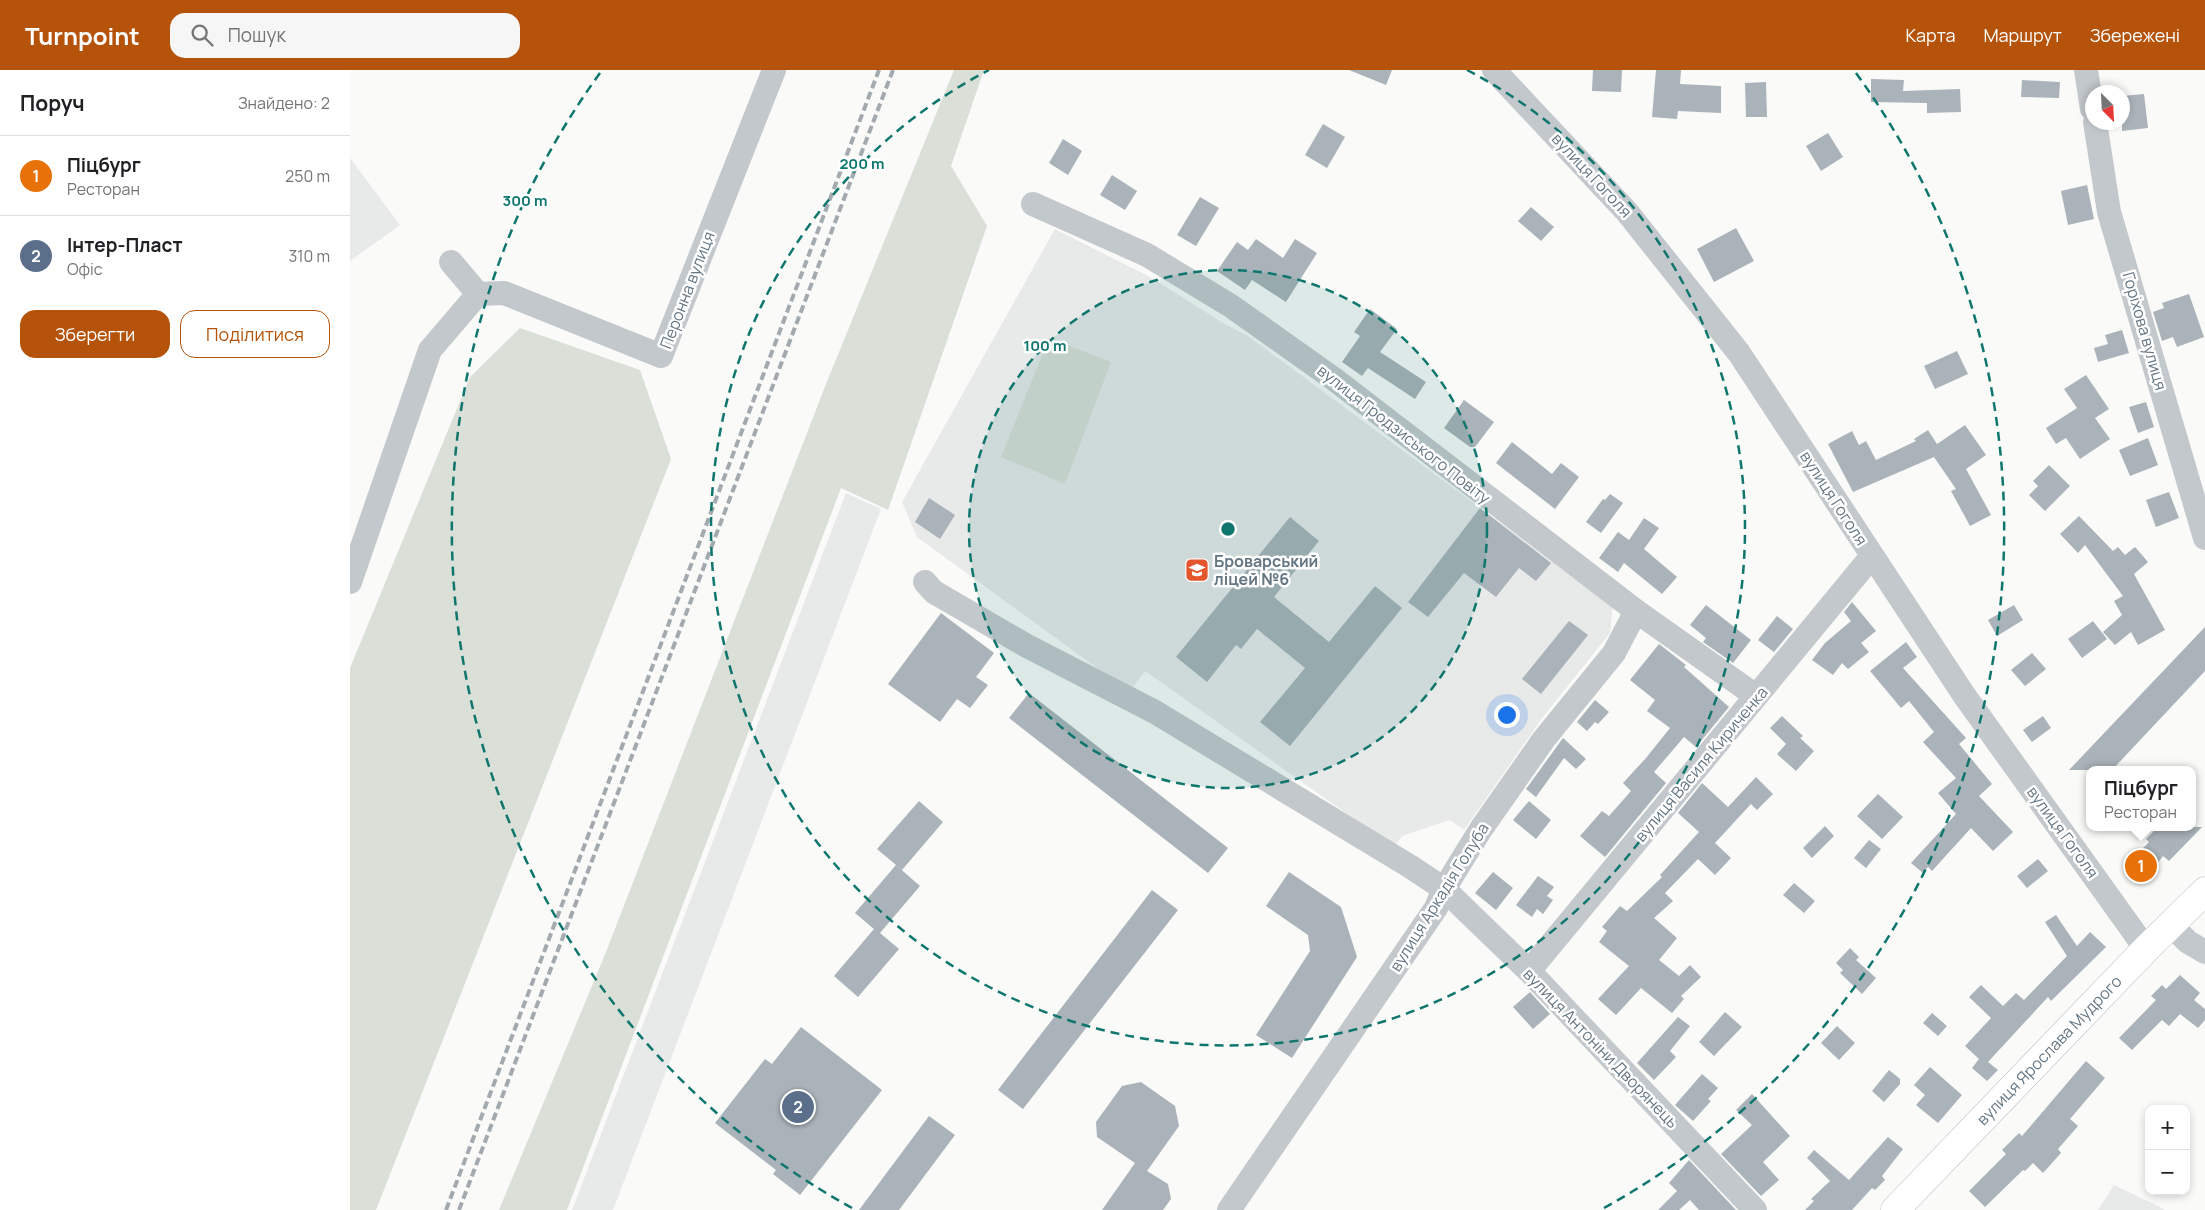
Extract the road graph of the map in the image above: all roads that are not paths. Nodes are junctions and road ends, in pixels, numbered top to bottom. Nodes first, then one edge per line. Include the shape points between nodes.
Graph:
1 (774, 70) edge
2 (1494, 70) edge
3 (2086, 70) edge
4 (2088, 85) edge
5 (2096, 130) edge
6 (1033, 204) dead end
7 (451, 262) dead end
8 (478, 294) junction
9 (2205, 538) edge
10 (1872, 556) junction
11 (350, 582) edge
12 (925, 582) dead end
13 (1636, 611) junction
14 (1756, 696) junction
15 (1444, 889) junction
16 (2205, 891) edge
17 (2171, 925) junction
18 (2146, 949) junction
19 (2205, 952) edge
20 (1529, 971) junction
21 (1228, 1210) edge
22 (1755, 1210) edge
23 (1895, 1210) edge

1 - 8 street, Перонна вулиця via 661,356 504,293
2 - 10 street, вулиця Гоголя via 1628,212 1739,353
3 - 4 street
5 - 9 street, Горіхова вулиця via 2109,212
6 - 13 street, вулиця Гродзиського Повіту via 1147,255 1231,306 1334,379
7 - 8 street
8 - 11 street via 430,350
10 - 14 street, вулиця Василя Кириченка
10 - 18 street, вулиця Гоголя via 1964,695
12 - 15 street, вулиця Антоніни Дворянець via 934,592 1027,646 1155,712
13 - 14 street, вулиця Гродзиського Повіту
13 - 15 street, вулиця Аркадія Голуба via 1614,653 1544,739
14 - 20 street, вулиця Василя Кириченка
15 - 20 street, вулиця Антоніни Дворянець
15 - 21 street, вулиця Аркадія Голуба via 1436,908
16 - 17 main road, вулиця Ярослава Мудрого
17 - 18 main road, вулиця Ярослава Мудрого
17 - 19 street via 2188,942
18 - 23 main road, вулиця Ярослава Мудрого
20 - 22 street, вулиця Антоніни Дворянець

